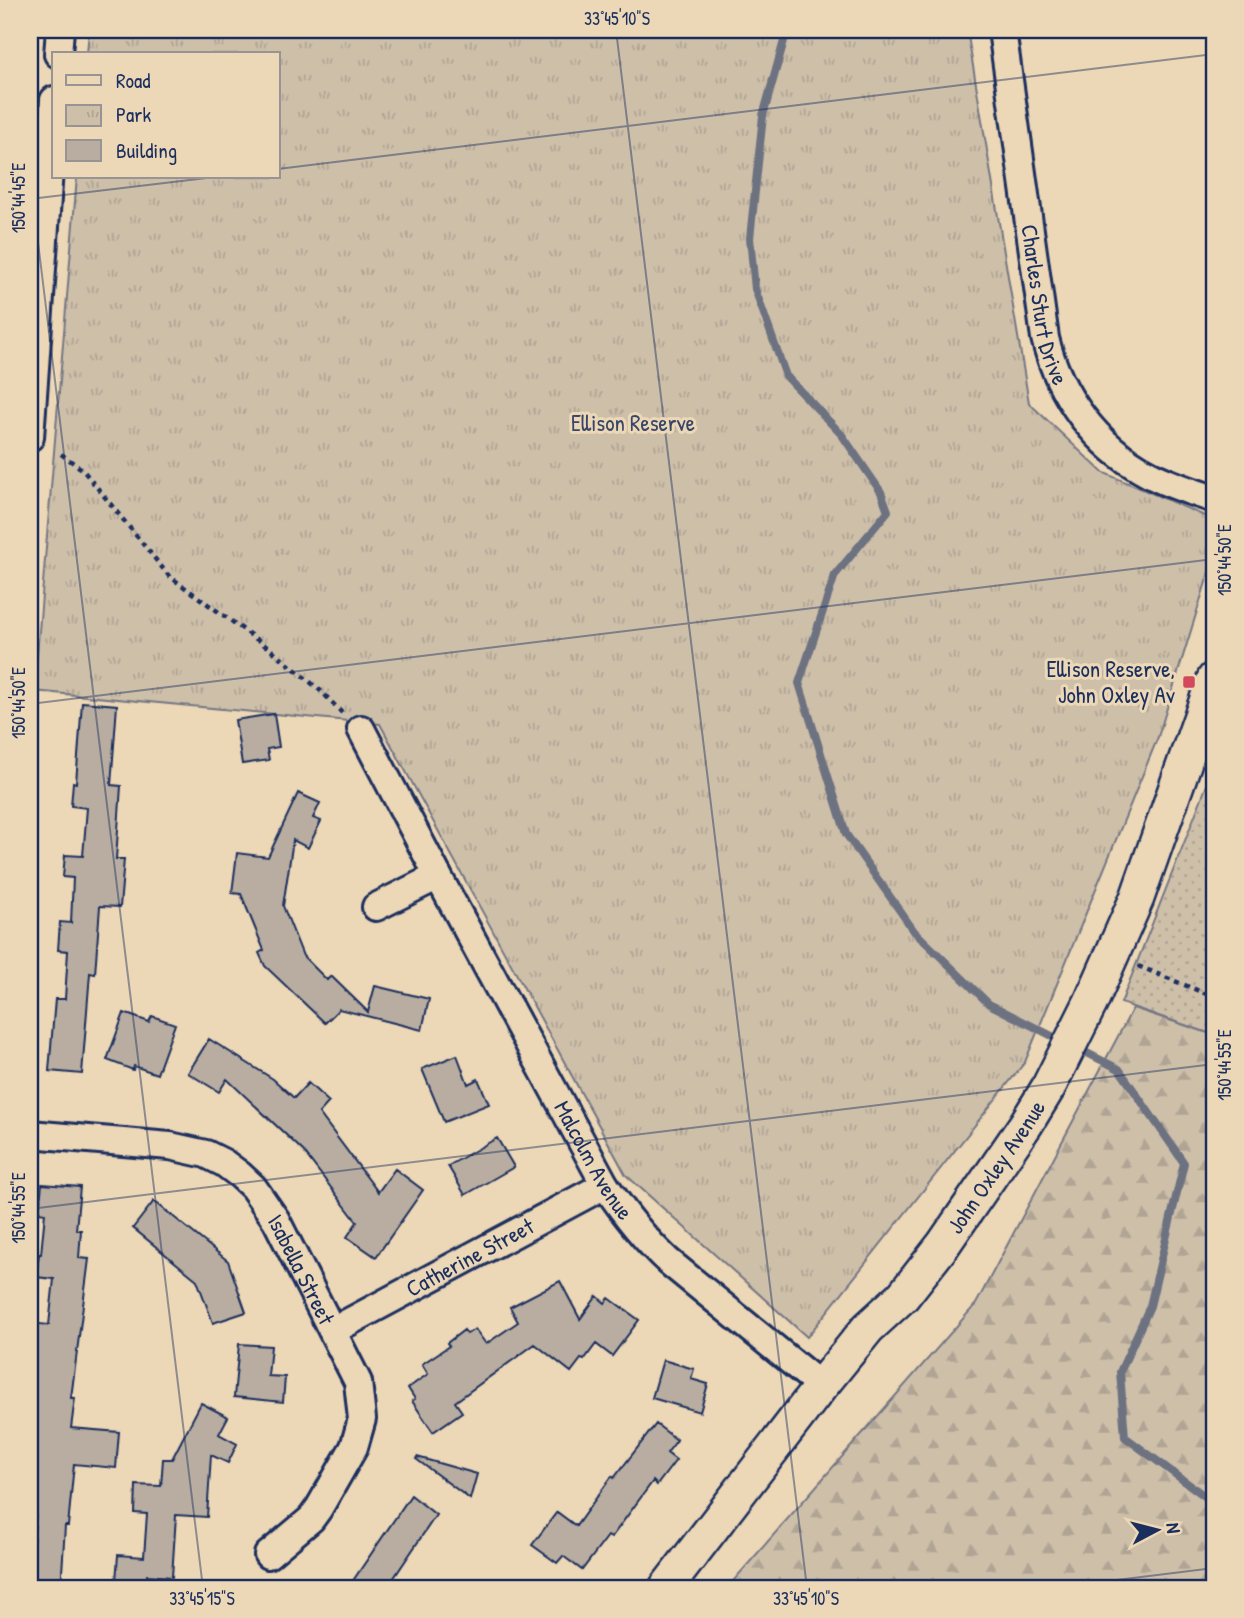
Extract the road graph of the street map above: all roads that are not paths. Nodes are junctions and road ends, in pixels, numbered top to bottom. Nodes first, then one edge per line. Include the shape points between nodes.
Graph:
1 (60, 30) edge
2 (1002, 30) edge
3 (58, 52) edge
4 (52, 128) edge
5 (30, 438) edge
6 (1214, 499) edge
7 (1212, 692) edge
8 (362, 729) road end
9 (438, 876) junction
10 (376, 907) dead end
11 (30, 1134) edge
12 (606, 1185) junction
13 (334, 1331) junction
14 (821, 1386) junction
15 (268, 1555) dead end
16 (666, 1588) edge

1 - 3 street
2 - 6 street, Charles Sturt Drive via 1045,338 1060,384 1091,428 1136,467
4 - 5 street
7 - 14 street, John Oxley Avenue via 1112,956 1048,1088 943,1245
8 - 9 street, Malcolm Avenue
9 - 10 street
9 - 12 street, Malcolm Avenue
11 - 13 street, Isabella Street via 170,1146 224,1163 253,1187 276,1220
12 - 13 street, Catherine Street
12 - 14 street, Malcolm Avenue via 650,1245
13 - 15 street, Isabella Street via 358,1382 359,1434 311,1519
14 - 16 street, John Oxley Avenue

